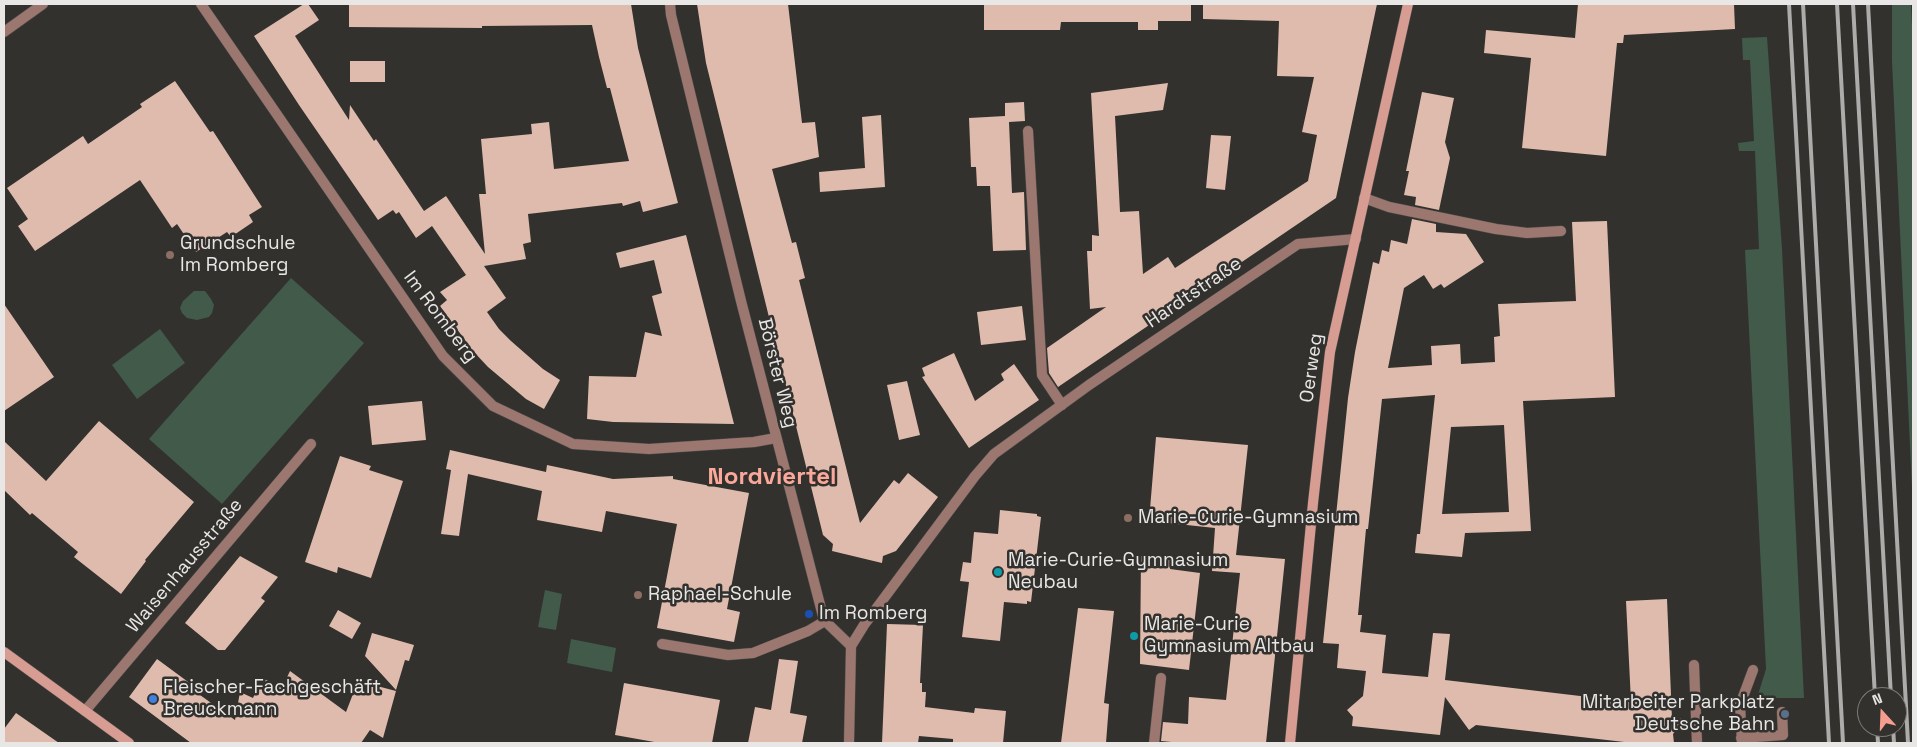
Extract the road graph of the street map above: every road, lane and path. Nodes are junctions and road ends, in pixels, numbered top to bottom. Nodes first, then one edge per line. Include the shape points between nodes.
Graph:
1 (43, 4) edge
2 (201, 4) edge
3 (670, 4) edge
4 (1408, 4) edge
5 (4, 32) edge
6 (1028, 131) dead end
7 (1364, 198) junction
8 (1561, 231) dead end
9 (1356, 238) junction
10 (1062, 405) junction
11 (776, 438) junction
12 (311, 444) dead end
13 (825, 621) junction
14 (662, 644) dead end
15 (851, 646) junction
16 (4, 652) edge
17 (1694, 665) dead end
18 (1753, 670) dead end
19 (1161, 678) dead end
20 (85, 711) junction
21 (1782, 712) dead end
22 (1742, 741) edge
23 (129, 743) edge
24 (849, 743) edge
25 (1154, 743) edge
26 (1290, 743) edge
27 (1697, 743) edge

1 - 5 street
2 - 11 street, Im Romberg via 443,356 493,406 573,444 649,450
3 - 11 street, Börster Weg
4 - 7 main road, Oerweg
6 - 10 street via 1042,375
7 - 8 street via 1388,207 1496,229 1527,233
7 - 9 main road, Oerweg
9 - 10 street, Hardtstraße via 1298,244
9 - 26 main road, Oerweg via 1330,352
10 - 15 street, Hardtstraße via 994,454
11 - 13 street, Börster Weg
12 - 20 street, Waisenhausstraße
13 - 14 street via 753,653 728,655
13 - 15 street
15 - 24 street
16 - 20 main road
17 - 27 street
18 - 22 street via 1740,705
19 - 25 street
20 - 23 main road
21 - 22 street via 1783,734

